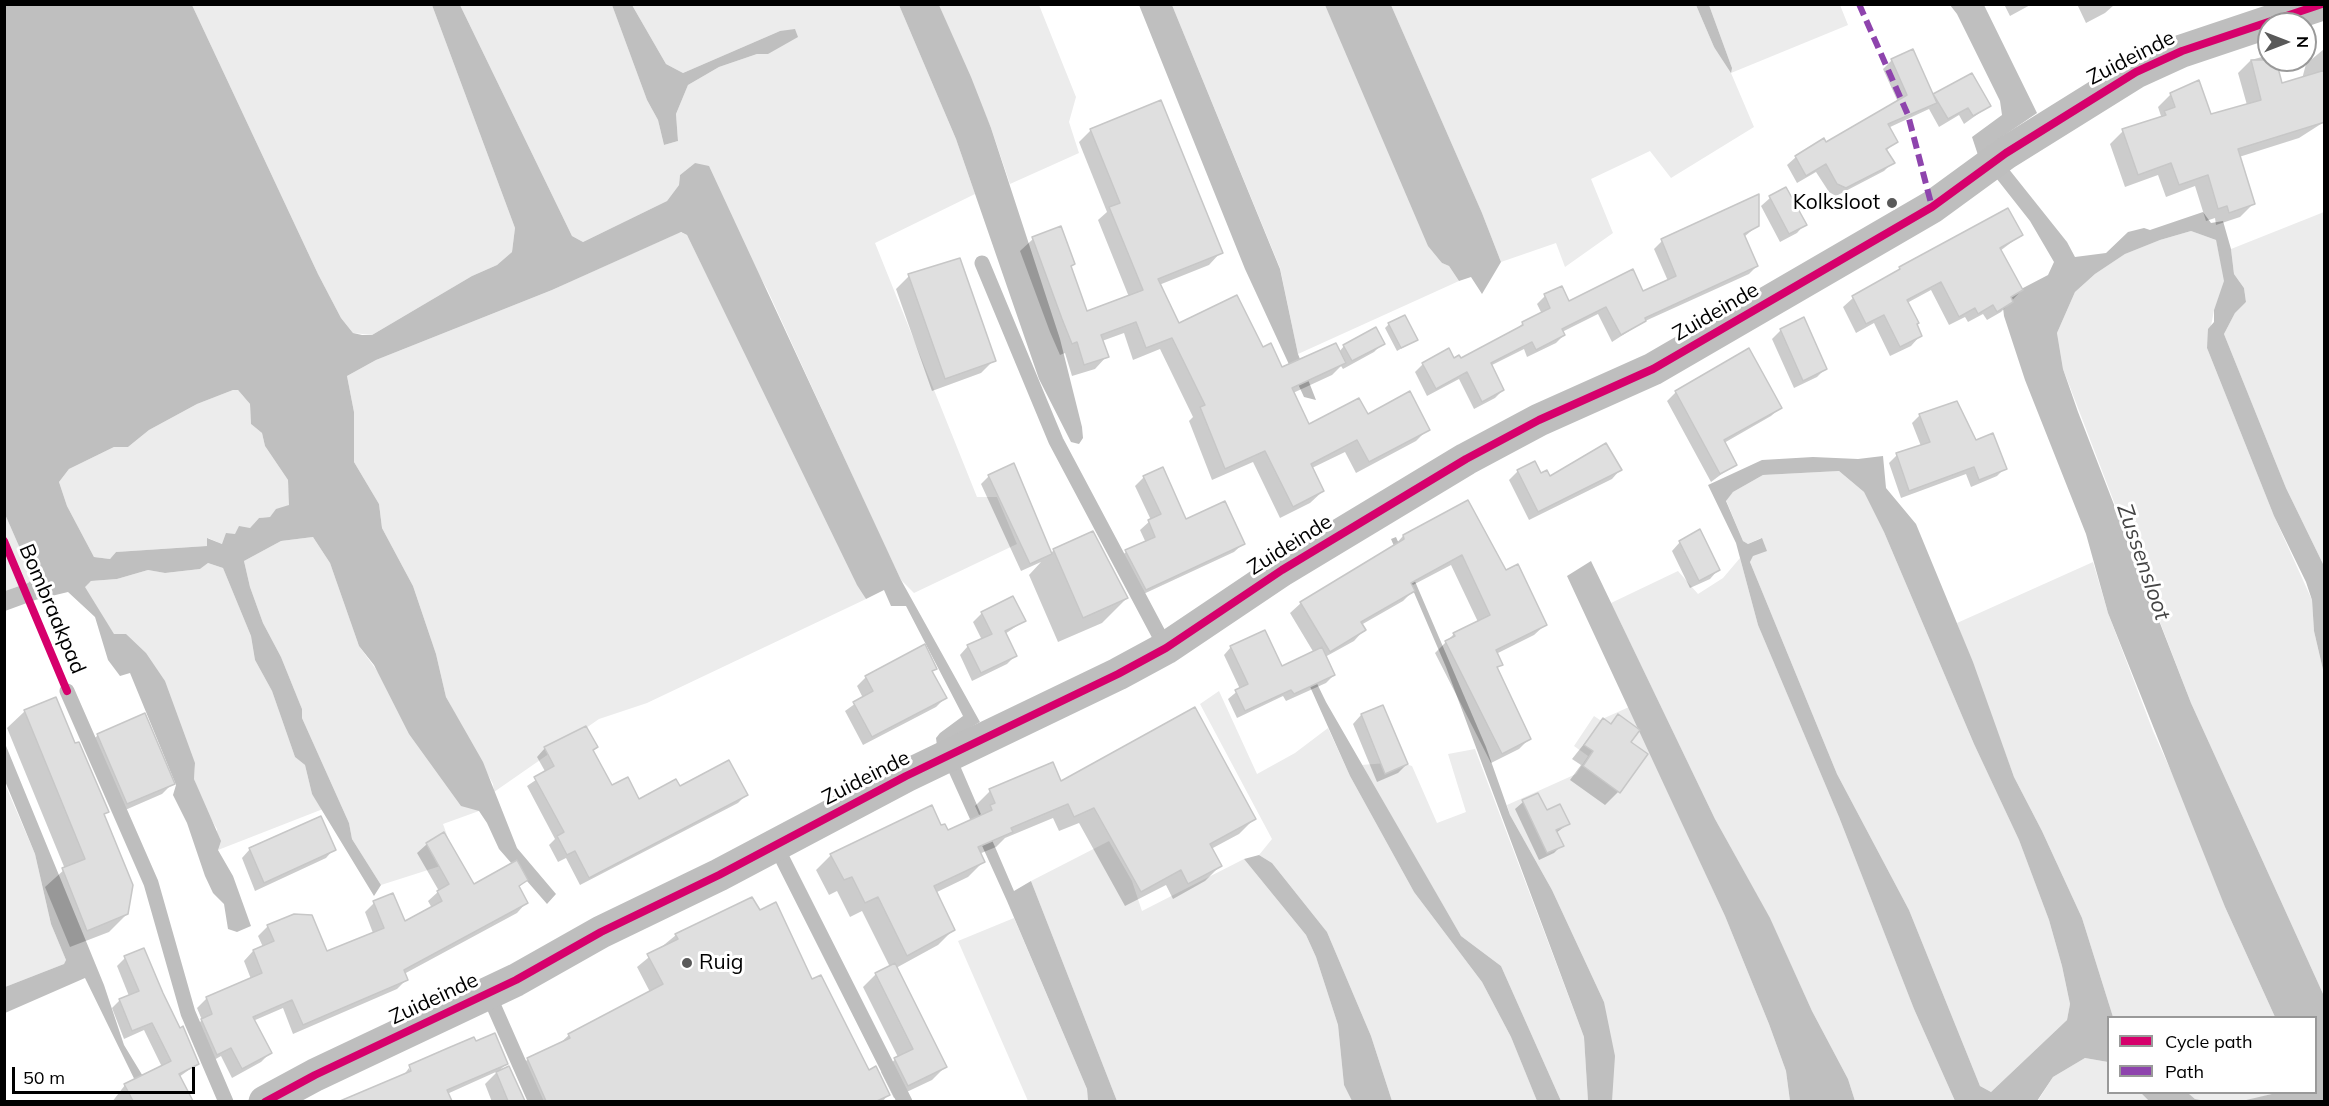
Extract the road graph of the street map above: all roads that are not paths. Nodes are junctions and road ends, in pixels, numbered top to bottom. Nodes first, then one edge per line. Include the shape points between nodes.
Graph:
1 (2322, 4) edge
2 (982, 263) dead end
3 (1166, 648) junction
4 (67, 691) dead end
5 (776, 846) junction
6 (488, 993) junction
7 (226, 1101) edge
8 (266, 1101) edge
9 (536, 1101) edge
10 (905, 1101) edge

1 - 3 street, Zuideinde via 2182,51 2144,68 2006,153 1932,207 1653,369 1539,420 1466,459 1282,570
2 - 3 lane via 1056,441
3 - 5 street, Zuideinde
4 - 7 lane via 151,883 188,1013
5 - 6 street, Zuideinde
5 - 10 lane
6 - 8 street, Zuideinde
6 - 9 lane

